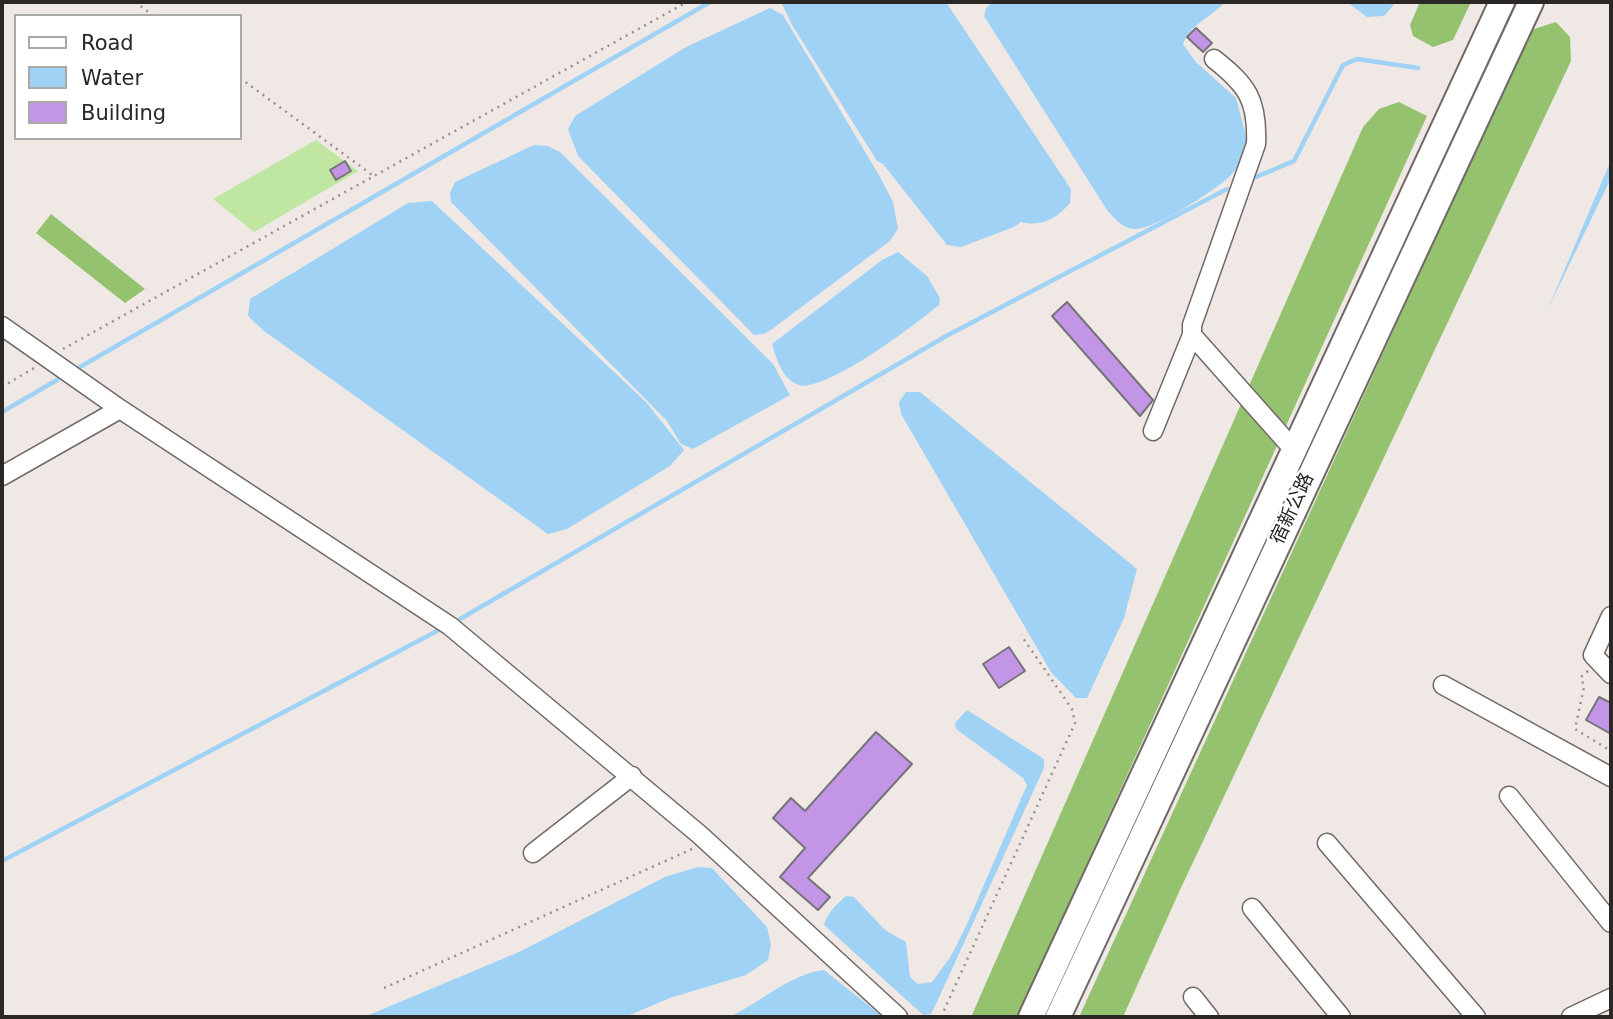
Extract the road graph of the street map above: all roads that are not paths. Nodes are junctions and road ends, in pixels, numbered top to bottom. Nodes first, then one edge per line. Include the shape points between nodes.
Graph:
1 (1502, 2) edge
2 (1531, 2) edge
3 (1214, 59) dead end
4 (2, 326) edge
5 (1192, 335) junction
6 (120, 409) junction
7 (1153, 431) dead end
8 (1294, 450) junction
9 (2, 476) edge
10 (1611, 615) edge
11 (1605, 669) edge
12 (1443, 685) dead end
13 (632, 776) junction
14 (1611, 777) edge
15 (1509, 796) dead end
16 (1327, 843) dead end
17 (533, 853) dead end
18 (1252, 908) dead end
19 (1611, 923) edge
20 (1193, 997) dead end
21 (1611, 998) edge
22 (898, 1017) edge
23 (1031, 1017) edge
24 (1058, 1017) edge
25 (1209, 1017) edge
26 (1341, 1017) edge
27 (1476, 1017) edge
28 (1571, 1017) edge

1 - 8 highway, 宿新公路
2 - 24 highway, 宿新公路
3 - 5 street via 1242,82 1257,125 1256,144
4 - 6 street
5 - 7 street
5 - 8 street
6 - 9 street
6 - 13 street via 450,626
8 - 23 highway, 宿新公路
10 - 11 street via 1592,654
12 - 14 street
13 - 17 street
13 - 22 street
15 - 19 street
16 - 27 street
18 - 26 street
20 - 25 street
21 - 28 street

